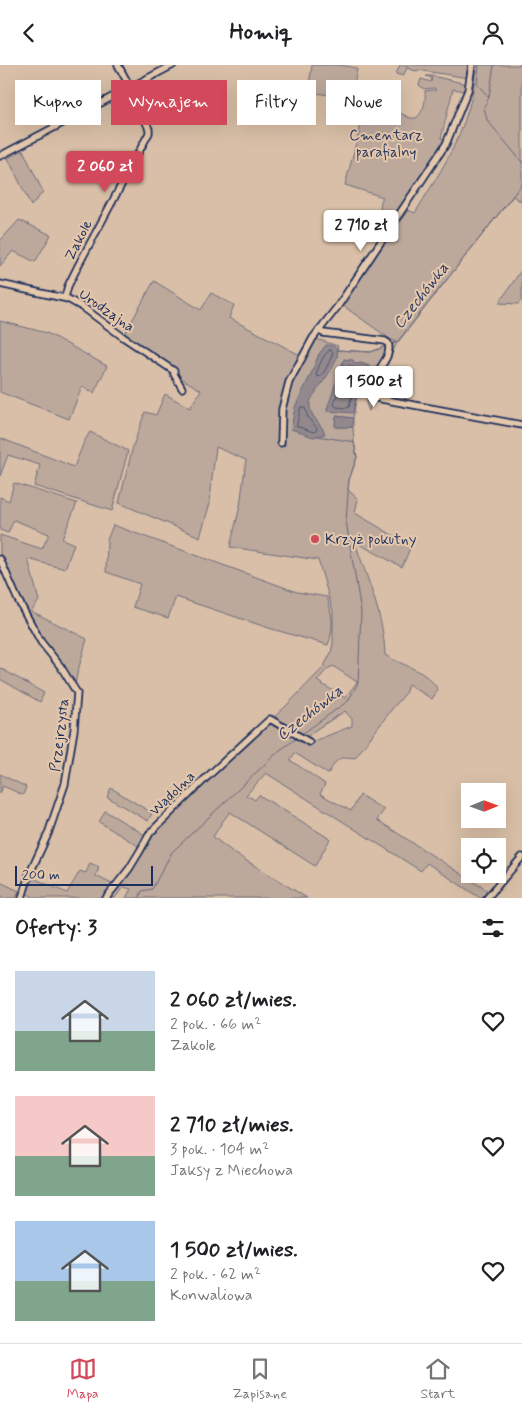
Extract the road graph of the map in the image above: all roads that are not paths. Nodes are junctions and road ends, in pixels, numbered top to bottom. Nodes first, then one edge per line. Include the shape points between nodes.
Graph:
1 (118, 65) edge
2 (173, 65) edge
3 (472, 65) edge
4 (126, 80) edge
5 (144, 80) edge
6 (111, 97) edge
7 (147, 125) edge
8 (0, 156) edge
9 (0, 284) edge
10 (64, 297) junction
11 (319, 331) junction
12 (182, 388) dead end
13 (522, 425) edge
14 (282, 443) dead end
15 (0, 559) edge
16 (305, 740) dead end
17 (522, 857) edge
18 (22, 898) edge
19 (106, 898) edge
20 (487, 898) edge

1 - 4 street, Zakole
2 - 5 street
3 - 11 street via 468,90 446,144
6 - 8 street
7 - 10 street, Zakole via 148,133
9 - 10 street, Urodzajna
10 - 12 street, Urodzajna via 174,371
11 - 13 street via 388,343 388,355 370,393 376,398
11 - 14 street via 288,382 282,409
15 - 18 street, Przejrzysta via 41,642 77,693 66,779
16 - 19 street, Wądolna via 270,719 150,833 129,869
17 - 20 street

